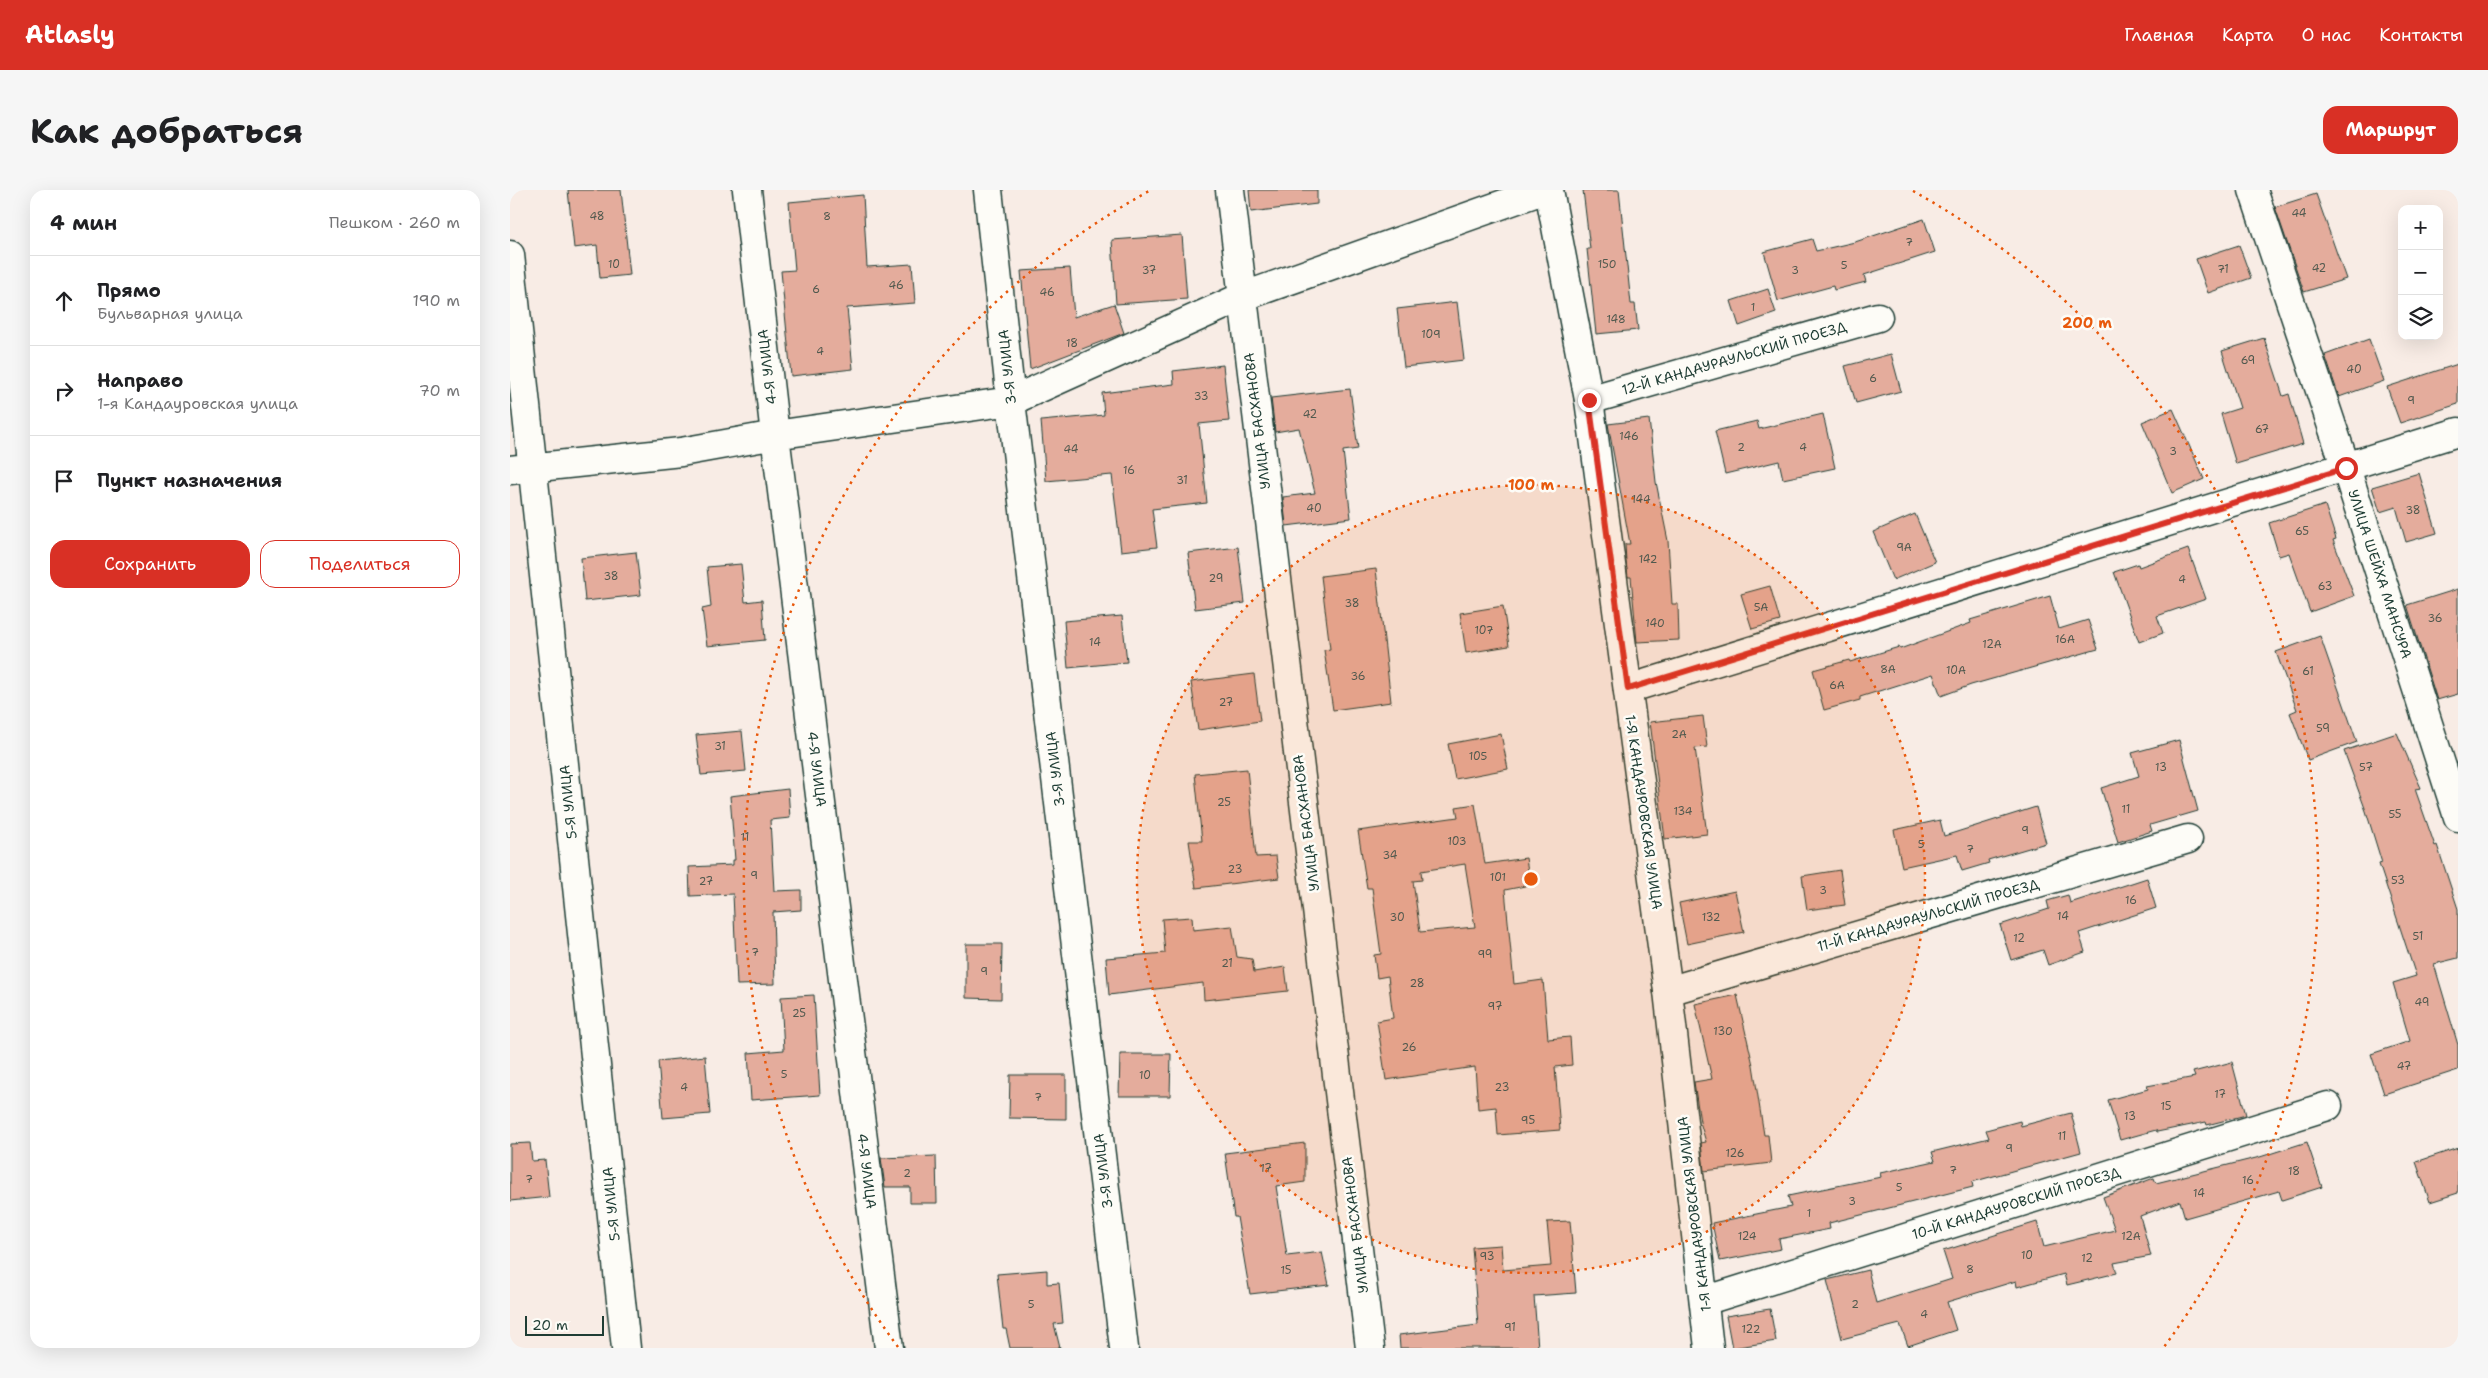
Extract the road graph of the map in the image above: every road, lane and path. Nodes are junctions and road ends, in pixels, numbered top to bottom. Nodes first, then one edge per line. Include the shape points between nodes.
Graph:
1 (746, 190) edge
2 (988, 190) edge
3 (1230, 190) edge
4 (1542, 190) edge
5 (1549, 190) edge
6 (2253, 190) edge
7 (510, 255) edge
8 (1242, 297) junction
9 (1878, 316) dead end
10 (1589, 400) junction
11 (1011, 401) junction
12 (2458, 432) edge
13 (775, 435) junction
14 (2346, 468) junction
15 (521, 469) edge
16 (1628, 689) junction
17 (2458, 818) edge
18 (2188, 839) dead end
19 (1668, 991) junction
20 (2328, 1106) dead end
21 (1704, 1301) junction
22 (626, 1348) edge
23 (889, 1348) edge
24 (1124, 1348) edge
25 (1370, 1348) edge
26 (1710, 1348) edge

1 - 13 street, 4-Я УЛИЦА
2 - 11 street, 3-Я УЛИЦА
3 - 8 street, УЛИЦА БАСХАНОВА
4 - 8 street
5 - 10 street, 1-Я КАНДАУРОВСКАЯ УЛИЦА
6 - 14 street, УЛИЦА ШЕЙХА МАНСУРА
7 - 15 street, 5-Я УЛИЦА
8 - 11 street
8 - 25 street, УЛИЦА БАСХАНОВА
9 - 10 street, 12-Й КАНДАУРАУЛЬСКИЙ ПРОЕЗД
10 - 16 street, 1-Я КАНДАУРОВСКАЯ УЛИЦА
11 - 13 street
11 - 24 street, 3-Я УЛИЦА
12 - 14 street
13 - 15 street via 681,452
13 - 23 street, 4-Я УЛИЦА
14 - 16 street
14 - 17 street, УЛИЦА ШЕЙХА МАНСУРА
15 - 22 street, 5-Я УЛИЦА
16 - 19 street, 1-Я КАНДАУРОВСКАЯ УЛИЦА
18 - 19 street, 11-Й КАНДАУРАУЛЬСКИЙ ПРОЕЗД
19 - 21 street, 1-Я КАНДАУРОВСКАЯ УЛИЦА
20 - 21 street, 10-Й КАНДАУРОВСКИЙ ПРОЕЗД
21 - 26 street, 1-Я КАНДАУРОВСКАЯ УЛИЦА

